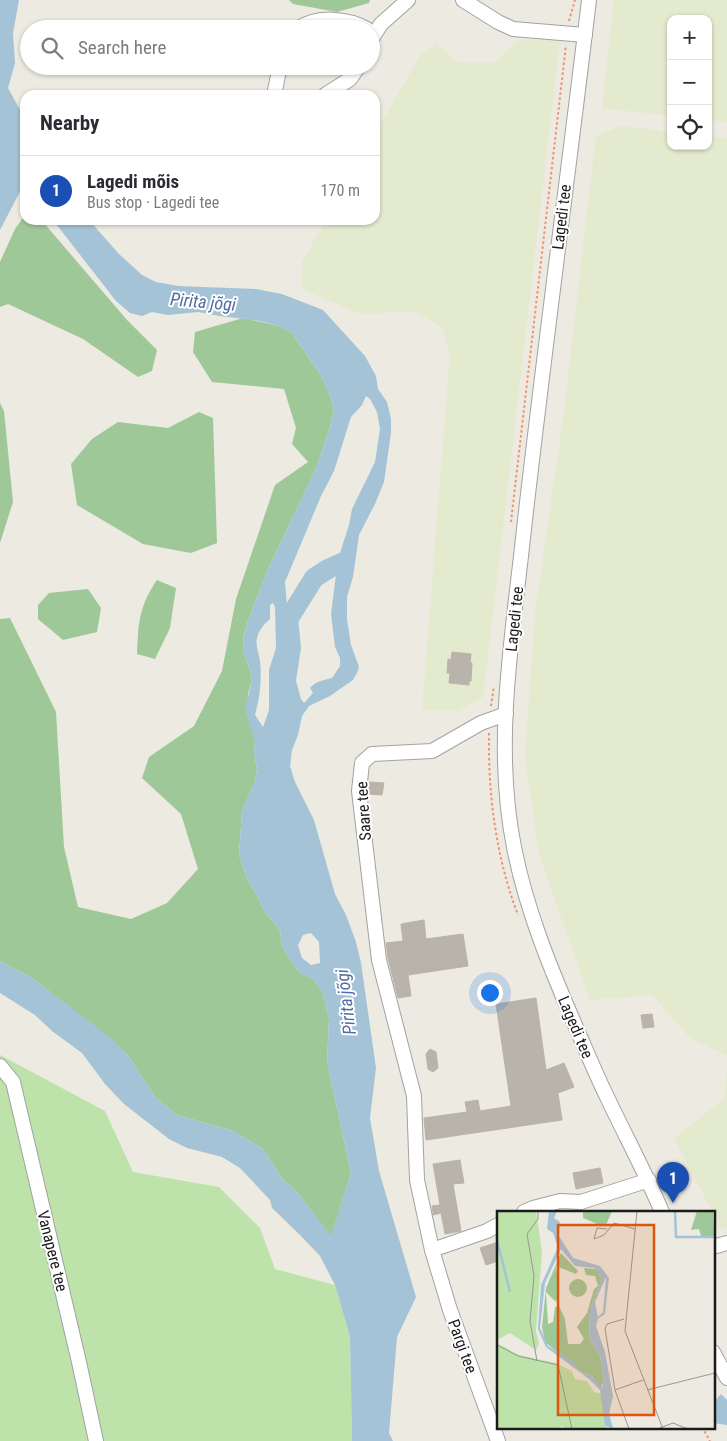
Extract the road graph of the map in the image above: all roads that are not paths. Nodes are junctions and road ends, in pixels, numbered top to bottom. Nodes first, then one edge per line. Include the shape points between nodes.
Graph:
1 (408, 0) edge
2 (463, 0) edge
3 (589, 0) edge
4 (380, 25) edge
5 (585, 35) junction
6 (278, 75) edge
7 (353, 75) edge
8 (275, 90) edge
9 (333, 90) edge
10 (506, 714) junction
11 (0, 1066) edge
12 (416, 1159) joint
13 (648, 1180) junction
14 (526, 1211) edge
15 (662, 1211) edge
16 (497, 1226) edge
17 (727, 1243) edge
18 (714, 1247) edge
19 (432, 1250) junction
20 (714, 1354) edge
21 (727, 1378) edge
22 (96, 1441) edge
23 (498, 1441) edge

1 - 4 street
2 - 5 street via 513,28
3 - 5 street, Lagedi tee
5 - 10 street, Lagedi tee via 535,429
6 - 8 street
7 - 9 street
10 - 12 street, Saare tee via 490,719 432,750 372,754 362,763 359,791 379,960 414,1096
10 - 13 street, Lagedi tee via 507,806 524,890 554,976 606,1097
11 - 22 street, Vanapere tee via 13,1082
12 - 19 street, Pargi tee via 417,1180
13 - 14 street via 581,1202 560,1201
13 - 15 street, Lagedi tee
16 - 19 street
17 - 18 street
19 - 23 street, Pargi tee via 450,1310
20 - 21 street

